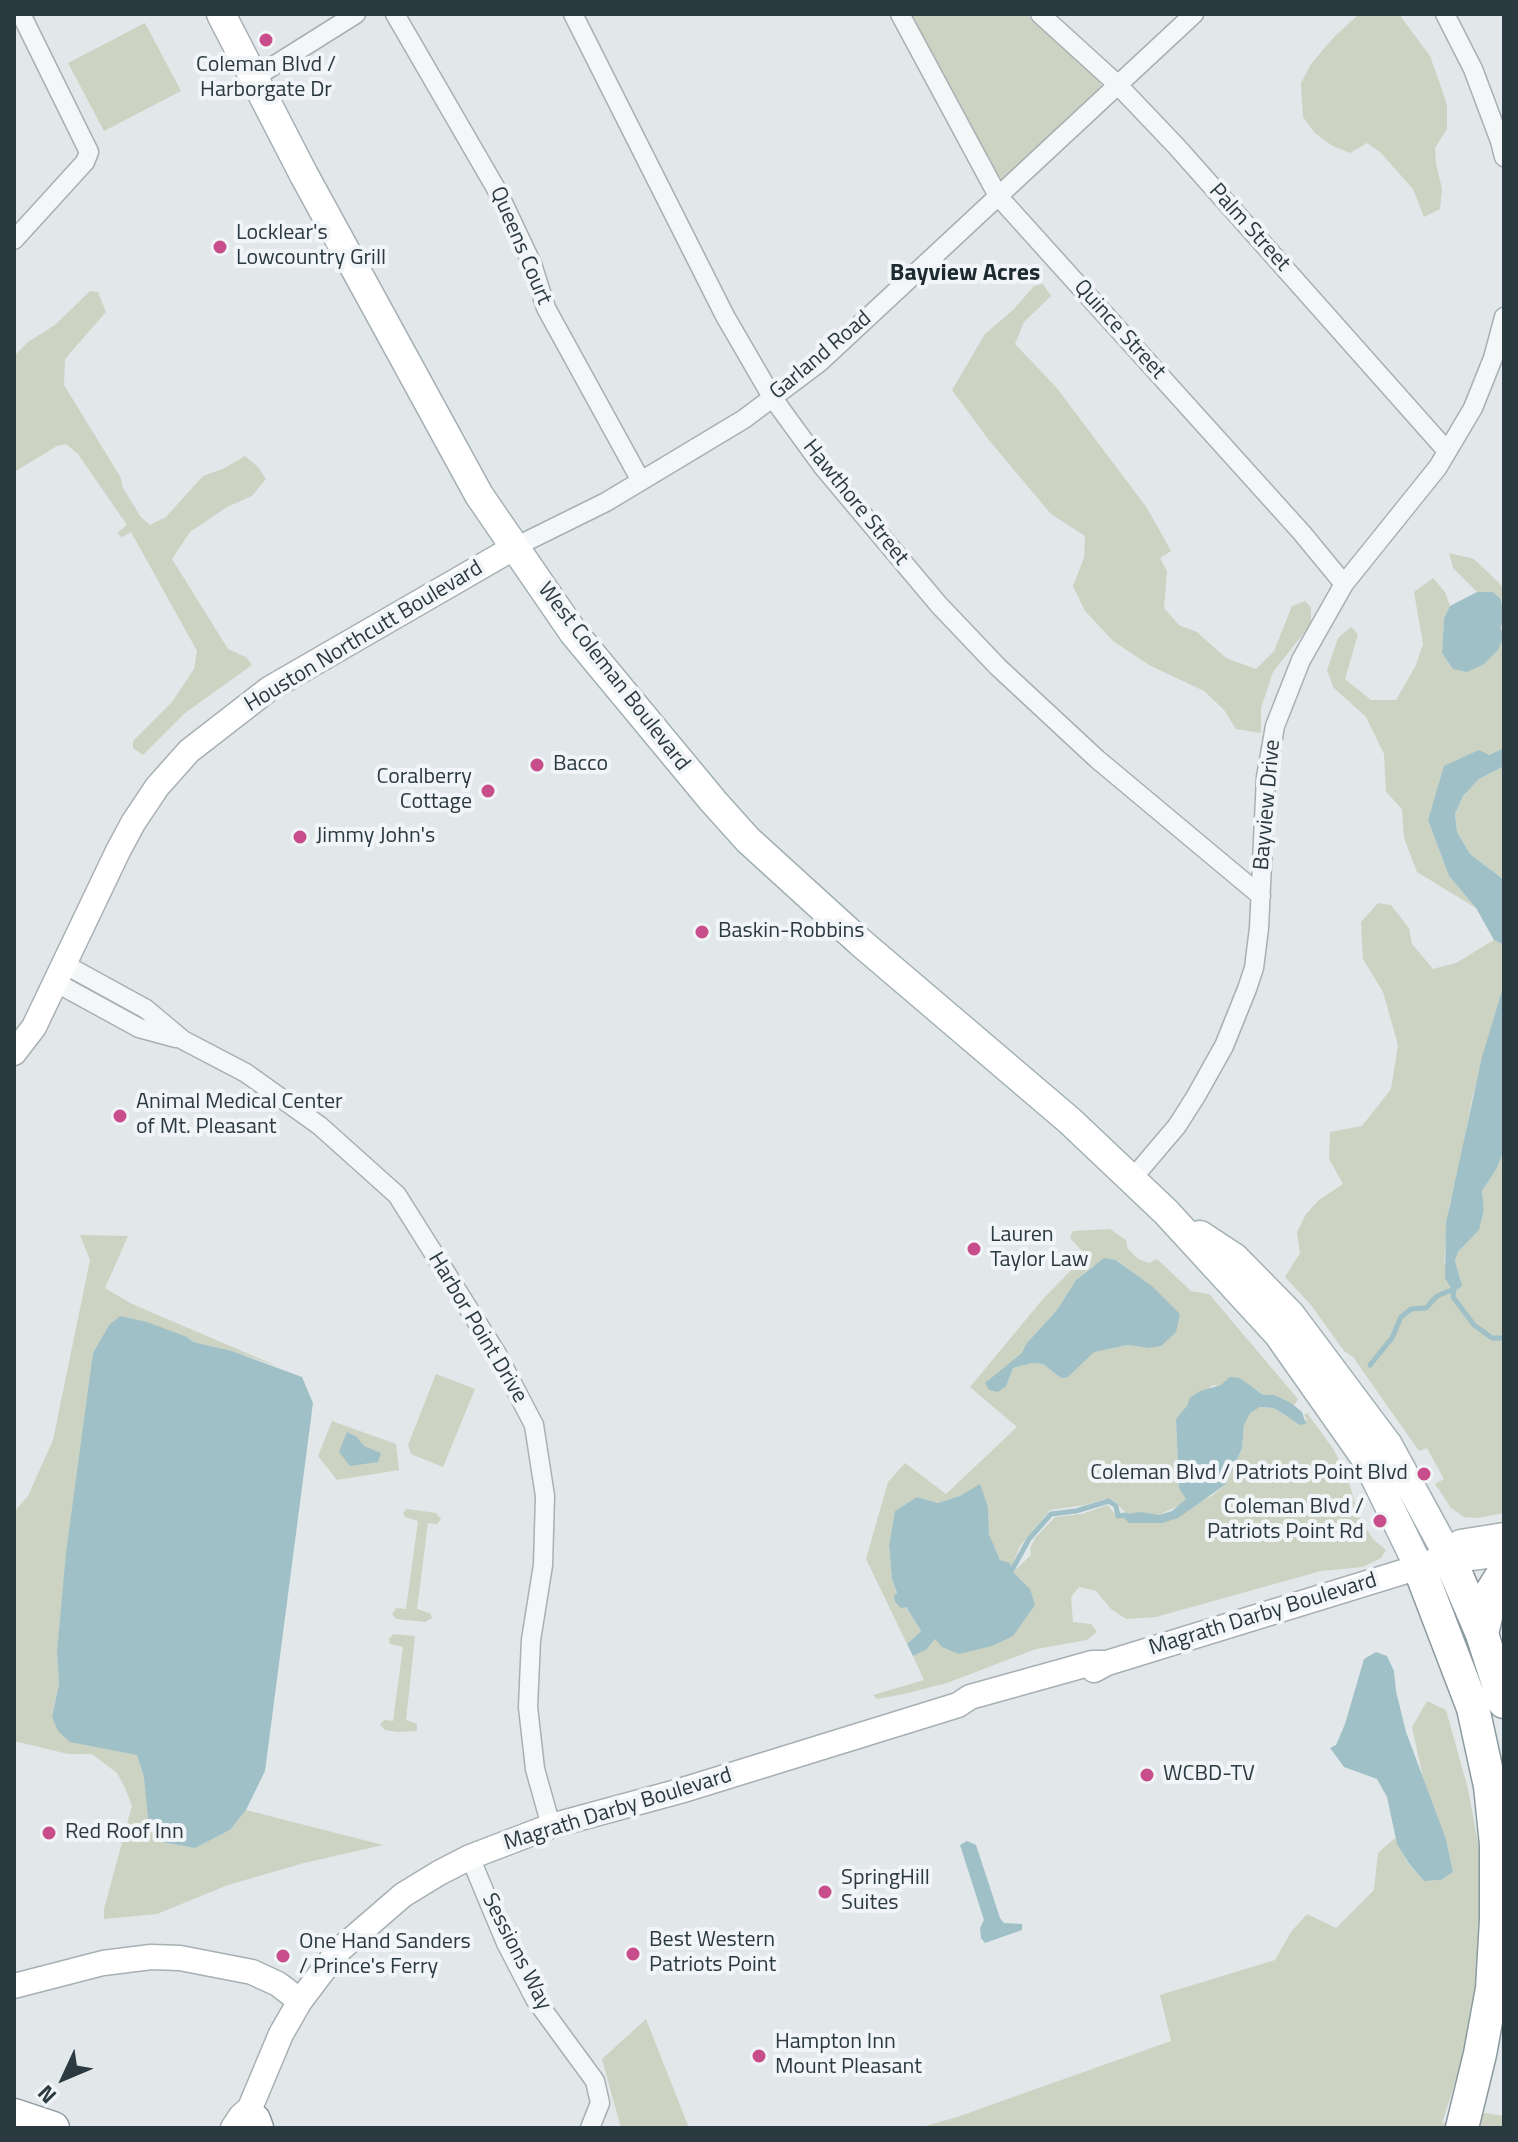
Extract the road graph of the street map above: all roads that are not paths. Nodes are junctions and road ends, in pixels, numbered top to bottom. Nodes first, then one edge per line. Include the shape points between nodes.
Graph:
1 (21, 14) edge
2 (221, 14) edge
3 (356, 14) edge
4 (395, 14) edge
5 (573, 14) edge
6 (900, 14) edge
7 (1040, 14) edge
8 (1194, 14) edge
9 (1445, 14) edge
10 (254, 78) junction
11 (1117, 84) junction
12 (1504, 157) edge
13 (998, 196) junction
14 (14, 240) edge
15 (1504, 317) edge
16 (772, 397) junction
17 (1447, 451) junction
18 (641, 481) junction
19 (515, 547) junction
20 (1344, 584) junction
21 (1261, 896) junction
22 (60, 973) junction
23 (14, 1053) edge
24 (1132, 1179) junction
25 (1504, 1535) edge
26 (1504, 1554) edge
27 (1433, 1561) junction
28 (1504, 1572) edge
29 (1482, 1634) junction
30 (1504, 1702) edge
31 (551, 1826) junction
32 (470, 1857) junction
33 (14, 1986) edge
34 (300, 2001) junction
35 (14, 2115) edge
36 (1464, 2121) edge
37 (250, 2122) edge
38 (53, 2128) edge
39 (590, 2128) edge

1 - 14 street via 89,152
2 - 10 main road, West Coleman Boulevard
3 - 10 street
4 - 18 street, Queens Court via 498,192 546,308
5 - 16 street, Hawthore Street via 706,283
6 - 13 street, Quince Street
7 - 11 street, Palm Street
8 - 11 street, Garland Road
9 - 12 street via 1473,69
10 - 19 main road, West Coleman Boulevard via 479,495
11 - 13 street, Garland Road
11 - 17 street, Palm Street
13 - 16 street, Garland Road via 820,362
13 - 20 street, Quince Street
15 - 17 street, Bayview Drive via 1473,408
16 - 18 street, Garland Road
16 - 21 street, Hawthore Street via 885,542 998,667 1097,759
17 - 20 street, Bayview Drive
18 - 19 street, Garland Road
19 - 22 main road, Houston Northcutt Boulevard via 269,689 189,751 133,823
19 - 24 main road, West Coleman Boulevard via 573,632 748,840
20 - 21 street, Bayview Drive via 1301,660 1275,726 1266,777
21 - 24 street, Bayview Drive via 1254,968 1224,1046 1177,1126
22 - 23 main road, Houston Northcutt Boulevard via 34,1027
22 - 31 street, Harbor Point Drive via 139,1028 183,1040 246,1073 320,1126 397,1195 497,1354 534,1425 545,1496 528,1707 535,1769
24 - 27 main road, West Coleman Boulevard via 1278,1334
25 - 27 main road via 1460,1542
26 - 27 main road
27 - 29 highway
27 - 31 main road, Magrath Darby Boulevard
27 - 36 highway via 1473,1708 1496,1844 1492,1989
28 - 29 highway via 1492,1591
29 - 30 highway
31 - 32 main road, Magrath Darby Boulevard
32 - 34 main road, Magrath Darby Boulevard via 381,1913 337,1952
32 - 39 street, Sessions Way via 535,1999 595,2081 600,2103
33 - 34 main road via 103,1963 180,1958 252,1972
34 - 37 main road, Magrath Darby Boulevard via 281,2034
35 - 38 highway

